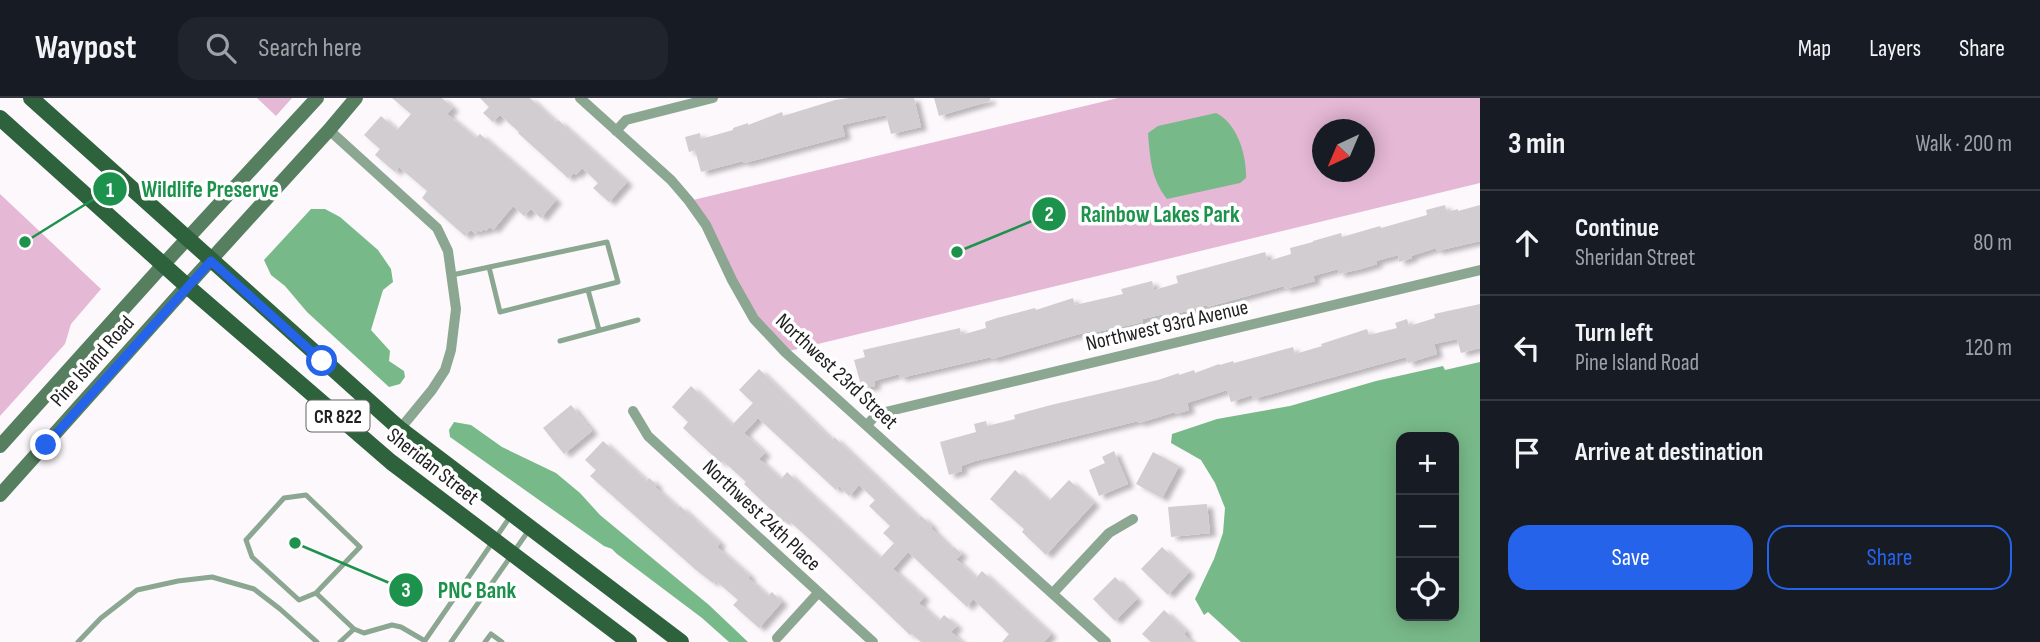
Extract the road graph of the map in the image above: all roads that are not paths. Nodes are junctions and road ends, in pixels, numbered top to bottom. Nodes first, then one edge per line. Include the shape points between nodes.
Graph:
1 (31, 98) edge
2 (317, 98) edge
3 (356, 98) edge
4 (580, 98) edge
5 (713, 98) edge
6 (0, 118) edge
7 (329, 130) junction
8 (616, 131) junction
9 (187, 239) junction
10 (211, 261) junction
11 (163, 264) junction
12 (489, 267) junction
13 (1480, 270) edge
14 (451, 276) junction
15 (187, 286) junction
16 (588, 289) junction
17 (638, 320) dead end
18 (599, 330) junction
19 (560, 341) dead end
20 (633, 411) dead end
21 (867, 425) junction
22 (400, 429) junction
23 (0, 446) edge
24 (0, 495) edge
25 (512, 514) junction
26 (1133, 519) dead end
27 (530, 528) junction
28 (494, 540) junction
29 (512, 554) junction
30 (316, 593) junction
31 (818, 593) junction
32 (1053, 593) junction
33 (354, 629) junction
34 (777, 638) dead end
35 (78, 642) edge
36 (317, 642) edge
37 (340, 642) edge
38 (425, 642) edge
39 (451, 642) edge
40 (485, 642) edge
41 (502, 642) edge
42 (629, 642) edge
43 (681, 642) edge
44 (873, 642) edge
45 (1106, 642) edge

1 - 9 main road, Sheridan Street / CR 822
2 - 9 main road, Pine Island Road
3 - 7 main road, Pine Island Road
4 - 8 street, Northwest 23rd Street
5 - 8 street via 626,120
6 - 11 main road, Sheridan Street / CR 822
7 - 10 main road, Pine Island Road
7 - 14 street, Sheridan Street via 437,228 448,251
8 - 21 street, Northwest 23rd Street via 689,201 754,319
9 - 10 main road, Sheridan Street / CR 822
9 - 11 main road, Pine Island Road
10 - 15 main road, Pine Island Road
10 - 22 main road, Sheridan Street / CR 822
11 - 15 main road, Sheridan Street / CR 822
11 - 23 main road, Pine Island Road
12 - 14 lane
12 - 16 lane via 500,312
12 - 16 lane via 607,242 618,282
13 - 21 street, Northwest 93rd Avenue via 877,414
14 - 22 street, Sheridan Street via 456,309 452,350 432,390
15 - 24 main road, Pine Island Road
15 - 28 main road, Sheridan Street / CR 822 via 391,462
16 - 18 lane
17 - 18 lane
18 - 19 lane
20 - 31 street, Northwest 24th Place via 648,436
21 - 32 street, Northwest 23rd Street
22 - 25 main road, Sheridan Street / CR 822
25 - 27 main road, Sheridan Street / CR 822
25 - 28 lane
26 - 32 street via 1109,533
27 - 29 lane
27 - 43 main road, Sheridan Street / CR 822
28 - 29 main road, Sheridan Street / CR 822
28 - 38 lane
29 - 39 lane
29 - 42 main road, Sheridan Street / CR 822
30 - 30 lane via 299,600 252,557 246,540 284,498 306,495 360,547
30 - 33 lane
31 - 34 street
31 - 44 street, Northwest 24th Place
32 - 45 street, Northwest 23rd Street
33 - 37 lane
33 - 38 lane via 364,633 392,625
35 - 36 lane via 137,590 212,577 254,589
40 - 41 lane via 491,634

